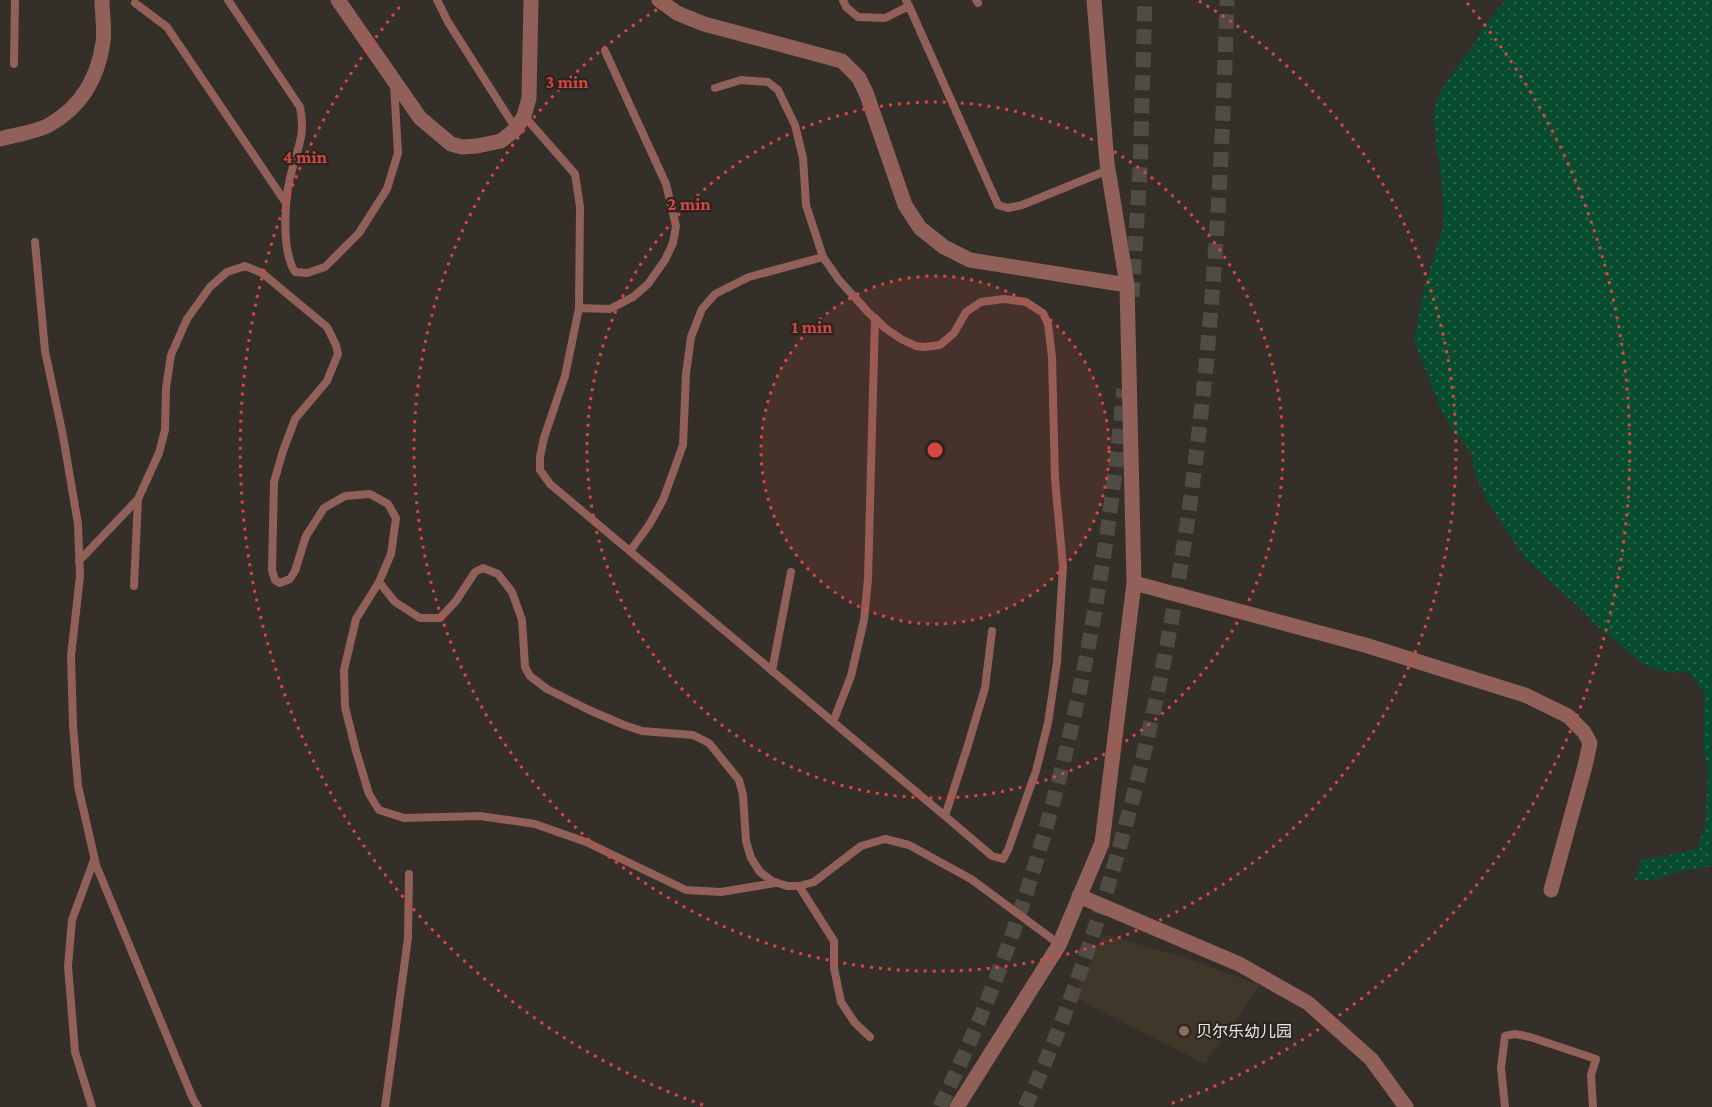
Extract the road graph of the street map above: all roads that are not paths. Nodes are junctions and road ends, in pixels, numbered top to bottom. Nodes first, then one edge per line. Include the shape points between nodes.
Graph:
1 (15, 0) edge
2 (102, 0) edge
3 (228, 0) edge
4 (338, 0) edge
5 (437, 0) edge
6 (531, 0) edge
7 (659, 0) edge
8 (843, 0) edge
9 (1094, 0) edge
10 (135, 3) dead end
11 (908, 3) edge
12 (605, 51) dead end
13 (14, 64) dead end
14 (393, 80) junction
15 (715, 88) dead end
16 (520, 122) junction
17 (0, 139) edge
18 (1108, 170) junction
19 (286, 203) junction
20 (35, 242) dead end
21 (823, 257) junction
22 (1127, 285) junction
23 (579, 308) junction
24 (874, 318) junction
25 (138, 499) junction
26 (630, 551) junction
27 (80, 561) junction
28 (791, 572) dead end
29 (379, 582) junction
30 (1134, 583) junction
31 (134, 586) dead end
32 (992, 631) dead end
33 (772, 671) junction
34 (833, 722) junction
35 (945, 816) junction
36 (94, 858) junction
37 (409, 874) dead end
38 (777, 883) junction
39 (799, 886) junction
40 (1551, 890) dead end
41 (1079, 896) junction
42 (1059, 944) junction
43 (870, 1037) dead end
44 (92, 1107) edge
45 (198, 1107) edge
46 (385, 1107) edge
47 (957, 1107) edge
48 (1406, 1107) edge
49 (1505, 1107) edge
50 (1593, 1107) edge

1 - 13 lane
2 - 17 street via 103,42 89,87 72,110 48,126
3 - 19 lane via 300,107 302,142 292,167
4 - 14 street
5 - 16 lane
6 - 16 street via 529,98
7 - 22 street via 704,24 842,61 859,78 867,95 905,205 920,228 944,247 970,260
8 - 11 lane via 858,17 885,18
9 - 18 street
10 - 19 lane via 167,27
11 - 18 lane via 998,205 1022,205
12 - 23 lane via 666,184 676,226 665,260 633,297 610,309
14 - 16 street via 420,118 451,144 462,147 501,141
14 - 19 lane via 398,153 387,189 359,233 325,267 307,273 294,272 286,248
15 - 21 lane via 741,81 768,82 778,90 795,125 803,158 806,205
16 - 23 lane via 575,174 580,207
18 - 22 street
20 - 27 lane via 45,351 78,524
21 - 24 lane
21 - 26 lane via 749,277 715,294 702,309 691,337 683,445 663,500
22 - 30 street
23 - 26 lane via 565,376 544,438 540,470 550,484
24 - 34 lane via 865,609 851,676
24 - 35 lane via 901,339 925,347 940,345 954,333 966,312 981,302 1026,302 1042,313 1048,324 1063,567 1057,662 1048,723 1036,771 1003,858 992,856
25 - 27 lane
25 - 29 lane via 159,453 165,430 171,355 187,319 210,287 227,272 245,266 262,273 327,327 338,354 327,381 295,419 274,482 275,580 280,583 290,579 306,536 324,508 345,496 370,494 388,504 396,518 391,554
25 - 31 lane
26 - 33 lane
27 - 36 lane via 71,656 73,725 78,786
28 - 33 lane
29 - 38 lane via 395,602 426,619 440,618 475,572 483,568 498,574 512,592 522,620 525,667 530,676 547,689 624,725 642,731 693,735 709,743 739,780 751,858 760,873
29 - 38 lane via 356,619 344,670 345,707 369,794 379,810 404,818 480,816 535,824 586,842 686,890 721,892
30 - 40 street via 1365,645 1526,695 1568,716 1590,743
30 - 41 street via 1102,843
32 - 35 lane via 985,688
33 - 34 lane
34 - 35 lane
36 - 44 lane via 72,920 68,966 75,1052
36 - 45 lane
37 - 46 lane via 408,938
38 - 39 lane
39 - 42 lane via 814,882 861,846 885,839 909,845 971,879
39 - 43 lane via 834,941 834,968 841,1002
41 - 42 street
41 - 48 street via 1239,964 1308,1003 1371,1059
42 - 47 street
49 - 50 lane via 1501,1068 1505,1036 1515,1034 1596,1059 1591,1075

